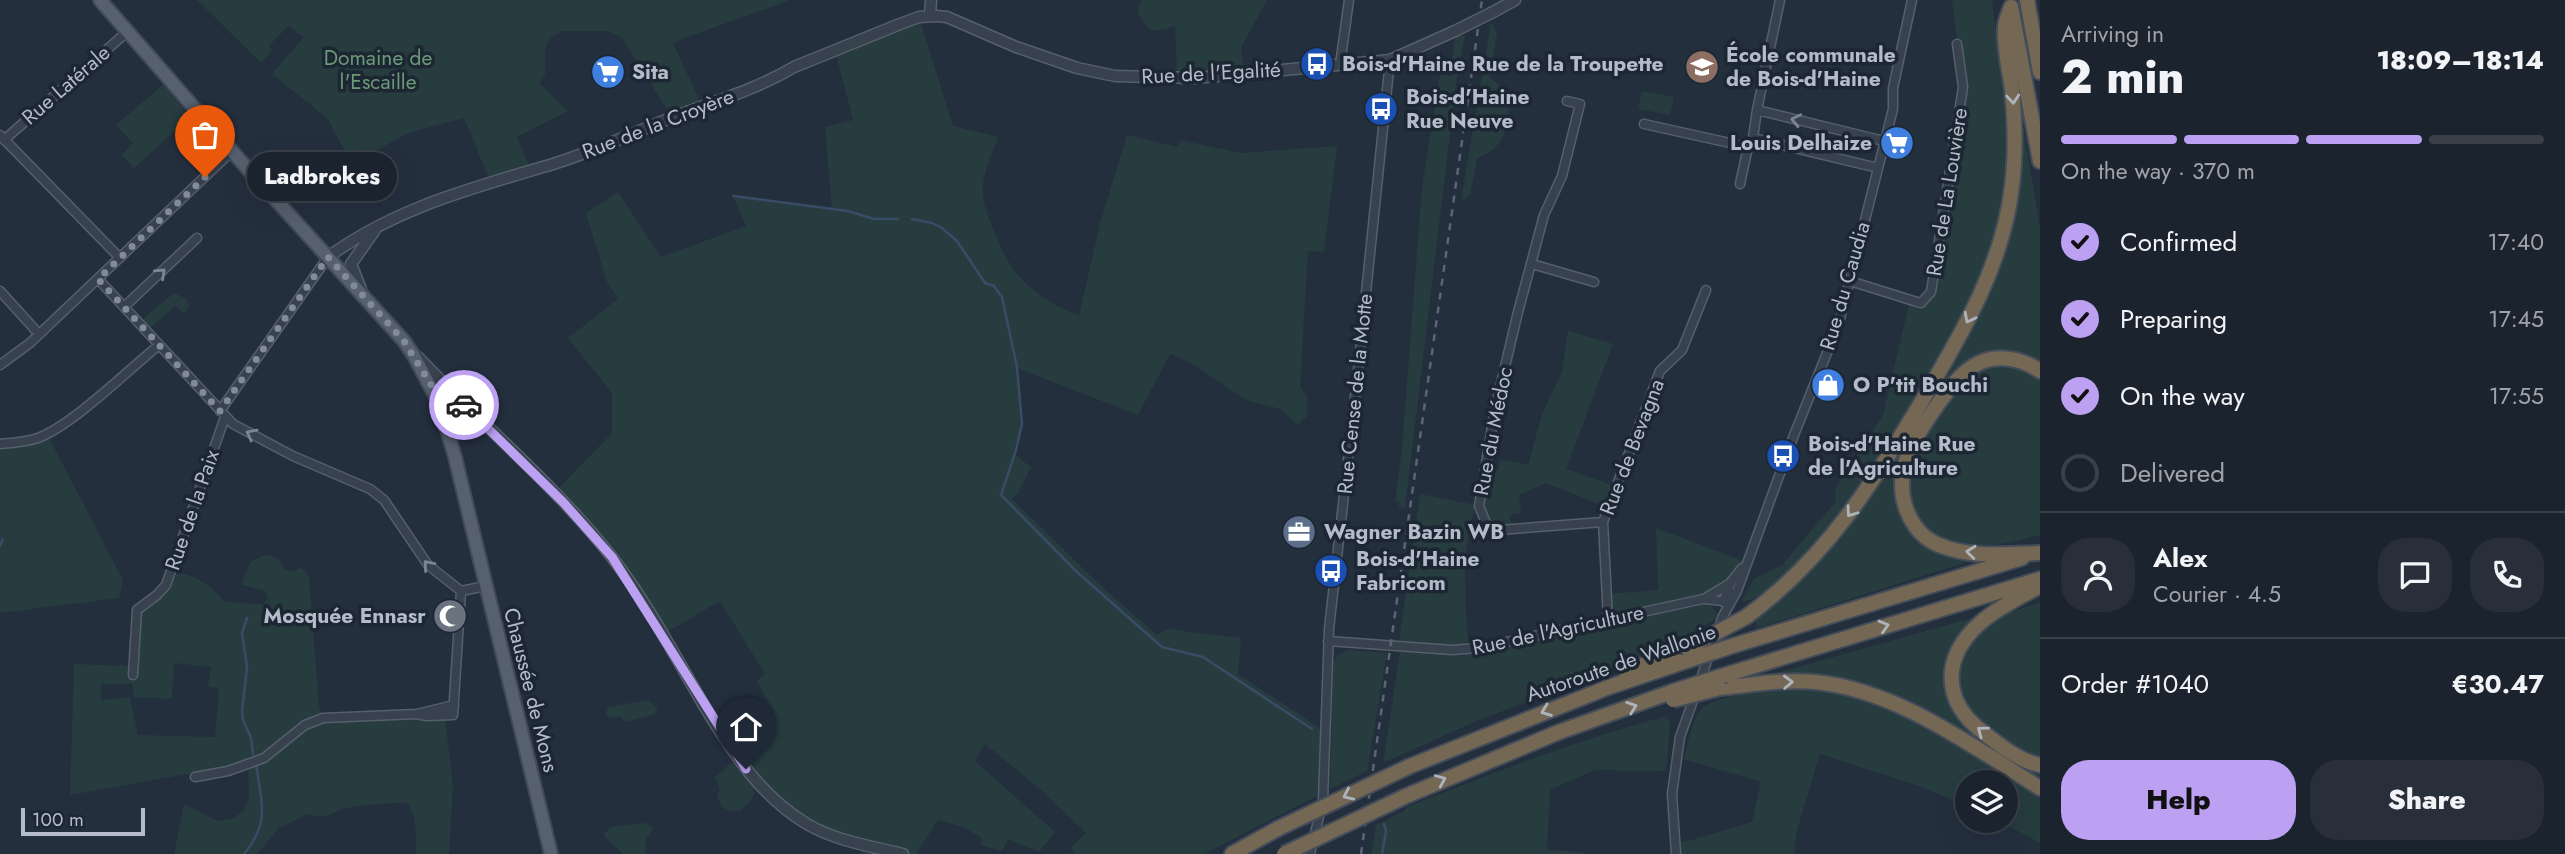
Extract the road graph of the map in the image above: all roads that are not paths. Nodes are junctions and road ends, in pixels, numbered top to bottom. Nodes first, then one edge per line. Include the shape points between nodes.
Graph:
1 (100, 0) edge
2 (931, 0) edge
3 (1349, 0) edge
4 (1780, 0) edge
5 (1912, 0) edge
6 (1513, 1) edge
7 (2027, 2) edge
8 (2011, 4) edge
9 (930, 16) junction
10 (2040, 27) edge
11 (128, 31) junction
12 (1957, 44) dead end
13 (1390, 60) junction
14 (1340, 65) junction
15 (2040, 72) edge
16 (1567, 101) dead end
17 (1757, 110) junction
18 (1644, 124) dead end
19 (2, 137) edge
20 (1884, 141) junction
21 (1751, 142) junction
22 (232, 151) junction
23 (2040, 161) edge
24 (1878, 168) junction
25 (1740, 184) dead end
26 (383, 223) junction
27 (197, 238) dead end
28 (328, 257) junction
29 (120, 258) junction
30 (1532, 264) junction
31 (98, 279) junction
32 (1850, 281) junction
33 (1594, 282) dead end
34 (1706, 289) dead end
35 (0, 291) edge
36 (363, 296) junction
37 (124, 307) junction
38 (39, 334) junction
39 (404, 341) junction
40 (159, 345) junction
41 (0, 365) edge
42 (2040, 370) edge
43 (442, 382) junction
44 (431, 386) junction
45 (457, 401) junction
46 (222, 414) junction
47 (448, 430) junction
48 (0, 444) edge
49 (1603, 522) junction
50 (2040, 553) edge
51 (1746, 562) junction
52 (2040, 579) edge
53 (486, 586) junction
54 (2040, 586) edge
55 (461, 591) junction
56 (1725, 602) junction
57 (1608, 619) junction
58 (1328, 641) junction
59 (1685, 655) junction
60 (133, 675) dead end
61 (1722, 682) junction
62 (2040, 765) edge
63 (195, 777) dead end
64 (2040, 788) edge
65 (551, 854) edge
66 (903, 854) edge
67 (1233, 854) edge
68 (1284, 854) edge
69 (1310, 854) edge
70 (1676, 854) edge

1 - 11 main road, Chaussée de Mons
2 - 9 street
3 - 14 street
4 - 17 street
5 - 20 street, Rue du Caudia
6 - 13 street, Rue de l'Egalité, bridge
7 - 10 highway
7 - 15 highway
8 - 23 highway
8 -> 59 highway, bridge via 2005,27 2015,122 2013,185 2002,240 1971,317 1849,515 1807,565 1746,617
9 - 14 street, Rue de l'Egalité via 947,17 1016,47 1115,76 1195,78
9 - 26 street, Rue de la Croyère via 900,24 584,154 464,190
11 - 19 street, Rue Latérale
11 - 22 main road, Chaussée de Mons
12 - 32 street, Rue de La Louvière via 1963,88 1931,292 1921,303
13 - 14 street, Rue de l'Egalité
13 - 58 street, Rue Cense de la Motte
16 - 30 street, Rue du Médoc via 1580,104
20 -> 17 street
17 - 21 street
18 - 21 street
19 - 29 street
20 - 24 street, Rue du Caudia
21 - 24 street
21 - 25 street
22 - 28 main road, Chaussée de Mons
22 - 29 street
24 - 32 street, Rue du Caudia
26 - 28 street, Rue de la Croyère
26 - 36 street, Rue de la Croyère via 351,264
37 -> 27 street
28 - 36 main road, Chaussée de Mons
28 - 46 street, Rue de la Paix
29 - 31 street
30 - 33 street
30 - 49 street, Rue du Médoc via 1495,409 1479,511 1486,523 1499,530
31 - 37 street
31 - 38 street
32 - 51 street, Rue du Caudia via 1839,323
34 - 49 street, Rue de Bevagna via 1682,350 1660,371
35 - 38 street
36 - 39 main road, Chaussée de Mons
37 - 40 street
38 - 41 street
39 - 43 street
39 - 44 main road, Chaussée de Mons
40 - 46 street
40 - 48 street via 51,432
50 -> 42 highway via 1986,554 1937,544 1921,534 1902,499 1906,456 1960,377 1980,362 1997,359 2028,362
43 - 44 street
43 - 45 street
44 - 45 street via 441,397
44 - 47 main road, Chaussée de Mons
45 - 47 street via 445,408
45 - 66 street via 563,502 612,557 732,750 768,794 823,832
55 -> 46 street via 428,565 384,500 370,489 293,456 233,425
46 - 60 street, Rue de la Paix via 166,585 137,610
47 - 53 main road, Chaussée de Mons
49 - 57 street, Rue de Bevagna
50 - 59 highway, Autoroute de Wallonie, bridge via 1735,645
51 - 56 street, Rue du Caudia via 1731,582
51 - 56 street, Rue du Caudia via 1737,591
61 -> 52 highway, Autoroute de Wallonie
53 - 55 street
53 - 65 main road, Chaussée de Mons
62 -> 54 highway via 2006,750 1971,724 1953,696 1951,679 1957,653 1976,627
55 - 63 street via 453,715 317,720 264,758
56 - 57 street, Rue de l'Agriculture via 1707,600
56 - 70 street, Rue du Caudia via 1677,751 1671,809
57 - 58 street, Rue de l'Agriculture via 1461,650
58 - 69 street, Rue Cense de la Motte via 1323,800
59 -> 67 highway, Autoroute de Wallonie, bridge via 1636,668 1609,687 1410,766
61 -> 64 highway via 1814,682 1866,693 1933,723
68 -> 61 highway, Autoroute de Wallonie, bridge via 1406,796 1559,732

